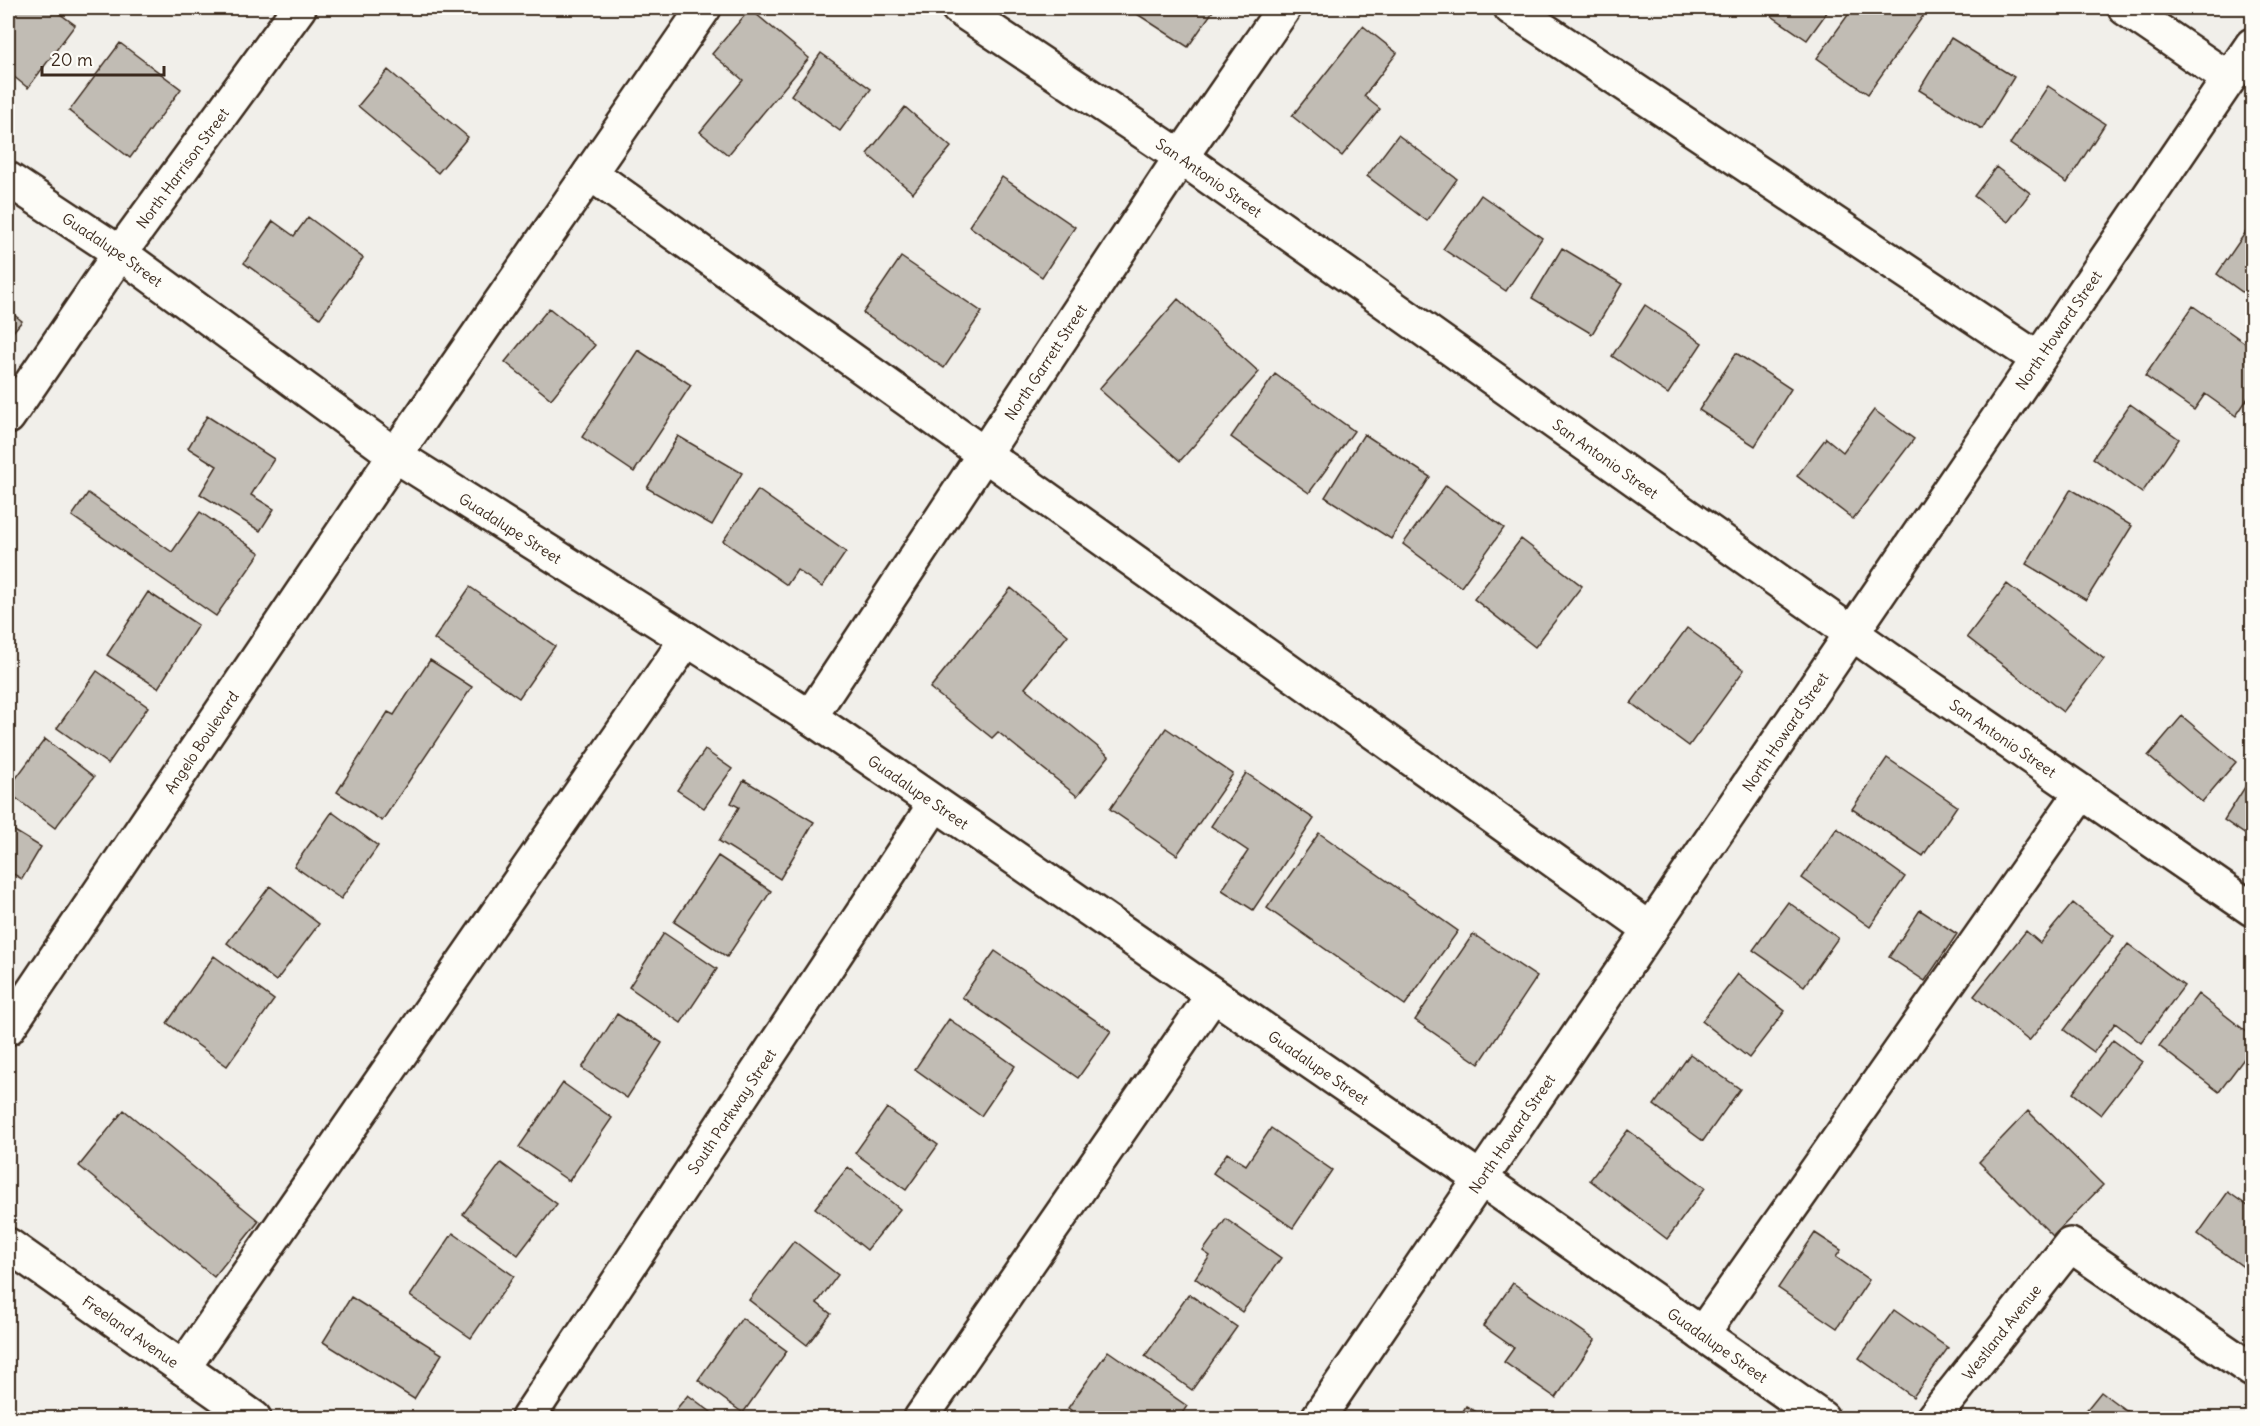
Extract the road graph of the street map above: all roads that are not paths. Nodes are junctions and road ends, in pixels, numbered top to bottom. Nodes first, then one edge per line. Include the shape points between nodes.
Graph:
1 (299, 8) edge
2 (704, 8) edge
3 (958, 8) edge
4 (1284, 8) edge
5 (1511, 8) edge
6 (2125, 8) edge
7 (2253, 45) edge
8 (2229, 79) junction
9 (1181, 157) junction
10 (590, 173) junction
11 (8, 179) edge
12 (120, 253) junction
13 (2038, 359) junction
14 (8, 417) edge
15 (984, 454) junction
16 (395, 455) junction
17 (1852, 633) junction
18 (687, 639) junction
19 (810, 717) junction
20 (2082, 792) junction
21 (935, 804) junction
22 (2253, 909) edge
23 (1650, 929) junction
24 (1213, 995) junction
25 (8, 1028) edge
26 (1480, 1179) junction
27 (8, 1245) edge
28 (1702, 1334) junction
29 (183, 1368) junction
30 (2253, 1370) edge
31 (254, 1419) edge
32 (528, 1419) edge
33 (921, 1419) edge
34 (1318, 1419) edge
35 (1822, 1419) edge
36 (1933, 1419) edge

1 - 12 street, North Harrison Street
2 - 10 street, Angelo Boulevard
3 - 9 street, San Antonio Street
4 - 9 street, North Garrett Street
5 - 13 street
6 - 8 street
7 - 8 street, North Howard Street
8 - 13 street, North Howard Street
9 - 15 street, North Garrett Street
9 - 17 street, San Antonio Street
10 - 15 street
10 - 16 street, Angelo Boulevard
11 - 12 street, Guadalupe Street
12 - 14 street, North Harrison Street
12 - 16 street, Guadalupe Street
13 - 17 street, North Howard Street
15 - 19 street, North Garrett Street
15 - 23 street
16 - 18 street, Guadalupe Street
16 - 25 street, Angelo Boulevard
17 - 20 street, San Antonio Street
17 - 23 street, North Howard Street
18 - 19 street, Guadalupe Street
18 - 29 street
19 - 21 street, Guadalupe Street
20 - 22 street, San Antonio Street
20 - 28 street
21 - 24 street, Guadalupe Street
21 - 32 street, South Parkway Street
23 - 26 street, North Howard Street
24 - 26 street, Guadalupe Street
24 - 33 street
26 - 28 street, Guadalupe Street
26 - 34 street, North Howard Street
27 - 29 street, Freeland Avenue
28 - 35 street, Guadalupe Street
29 - 31 street, Freeland Avenue
30 - 36 street, Westland Avenue via 2070,1245

